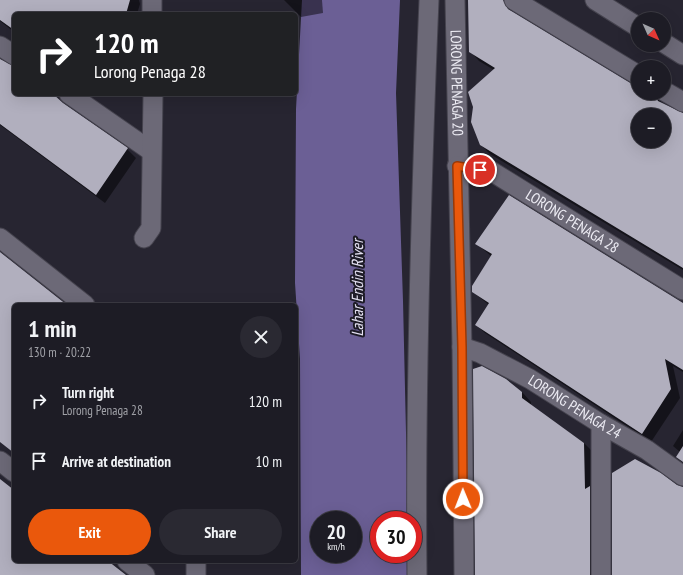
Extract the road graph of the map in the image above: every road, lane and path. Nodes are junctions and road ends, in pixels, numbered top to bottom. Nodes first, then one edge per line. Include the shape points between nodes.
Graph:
1 (152, 0) edge
2 (429, 0) edge
3 (455, 0) edge
4 (514, 0) edge
5 (595, 0) edge
6 (152, 12) edge
7 (631, 23) edge
8 (0, 46) edge
9 (671, 48) edge
10 (12, 55) edge
11 (683, 55) edge
12 (631, 71) edge
13 (671, 95) edge
14 (72, 96) edge
15 (153, 96) edge
16 (683, 102) edge
17 (151, 151) junction
18 (457, 166) junction
19 (0, 238) edge
20 (144, 238) dead end
21 (683, 290) edge
22 (82, 303) edge
23 (462, 347) junction
24 (601, 424) junction
25 (0, 461) edge
26 (12, 470) edge
27 (683, 476) edge
28 (130, 563) edge
29 (196, 563) edge
30 (145, 575) edge
31 (196, 575) edge
32 (418, 575) edge
33 (464, 575) edge
34 (601, 575) edge

1 - 6 street
2 - 32 street via 416,451
3 - 18 street, LORONG PENAGA 20
4 - 12 street
5 - 7 street
8 - 10 street
9 - 11 street
13 - 16 street
14 - 17 street
15 - 17 street
17 - 20 street via 151,228
18 - 21 street, LORONG PENAGA 28 via 491,172
18 - 23 street, LORONG PENAGA 20
19 - 22 street
23 - 24 street, LORONG PENAGA 24 via 480,353 530,379
23 - 33 street, LORONG PENAGA 20
24 - 27 street, LORONG PENAGA 24 via 646,450
24 - 34 street
25 - 26 street
28 - 30 street
29 - 31 street

